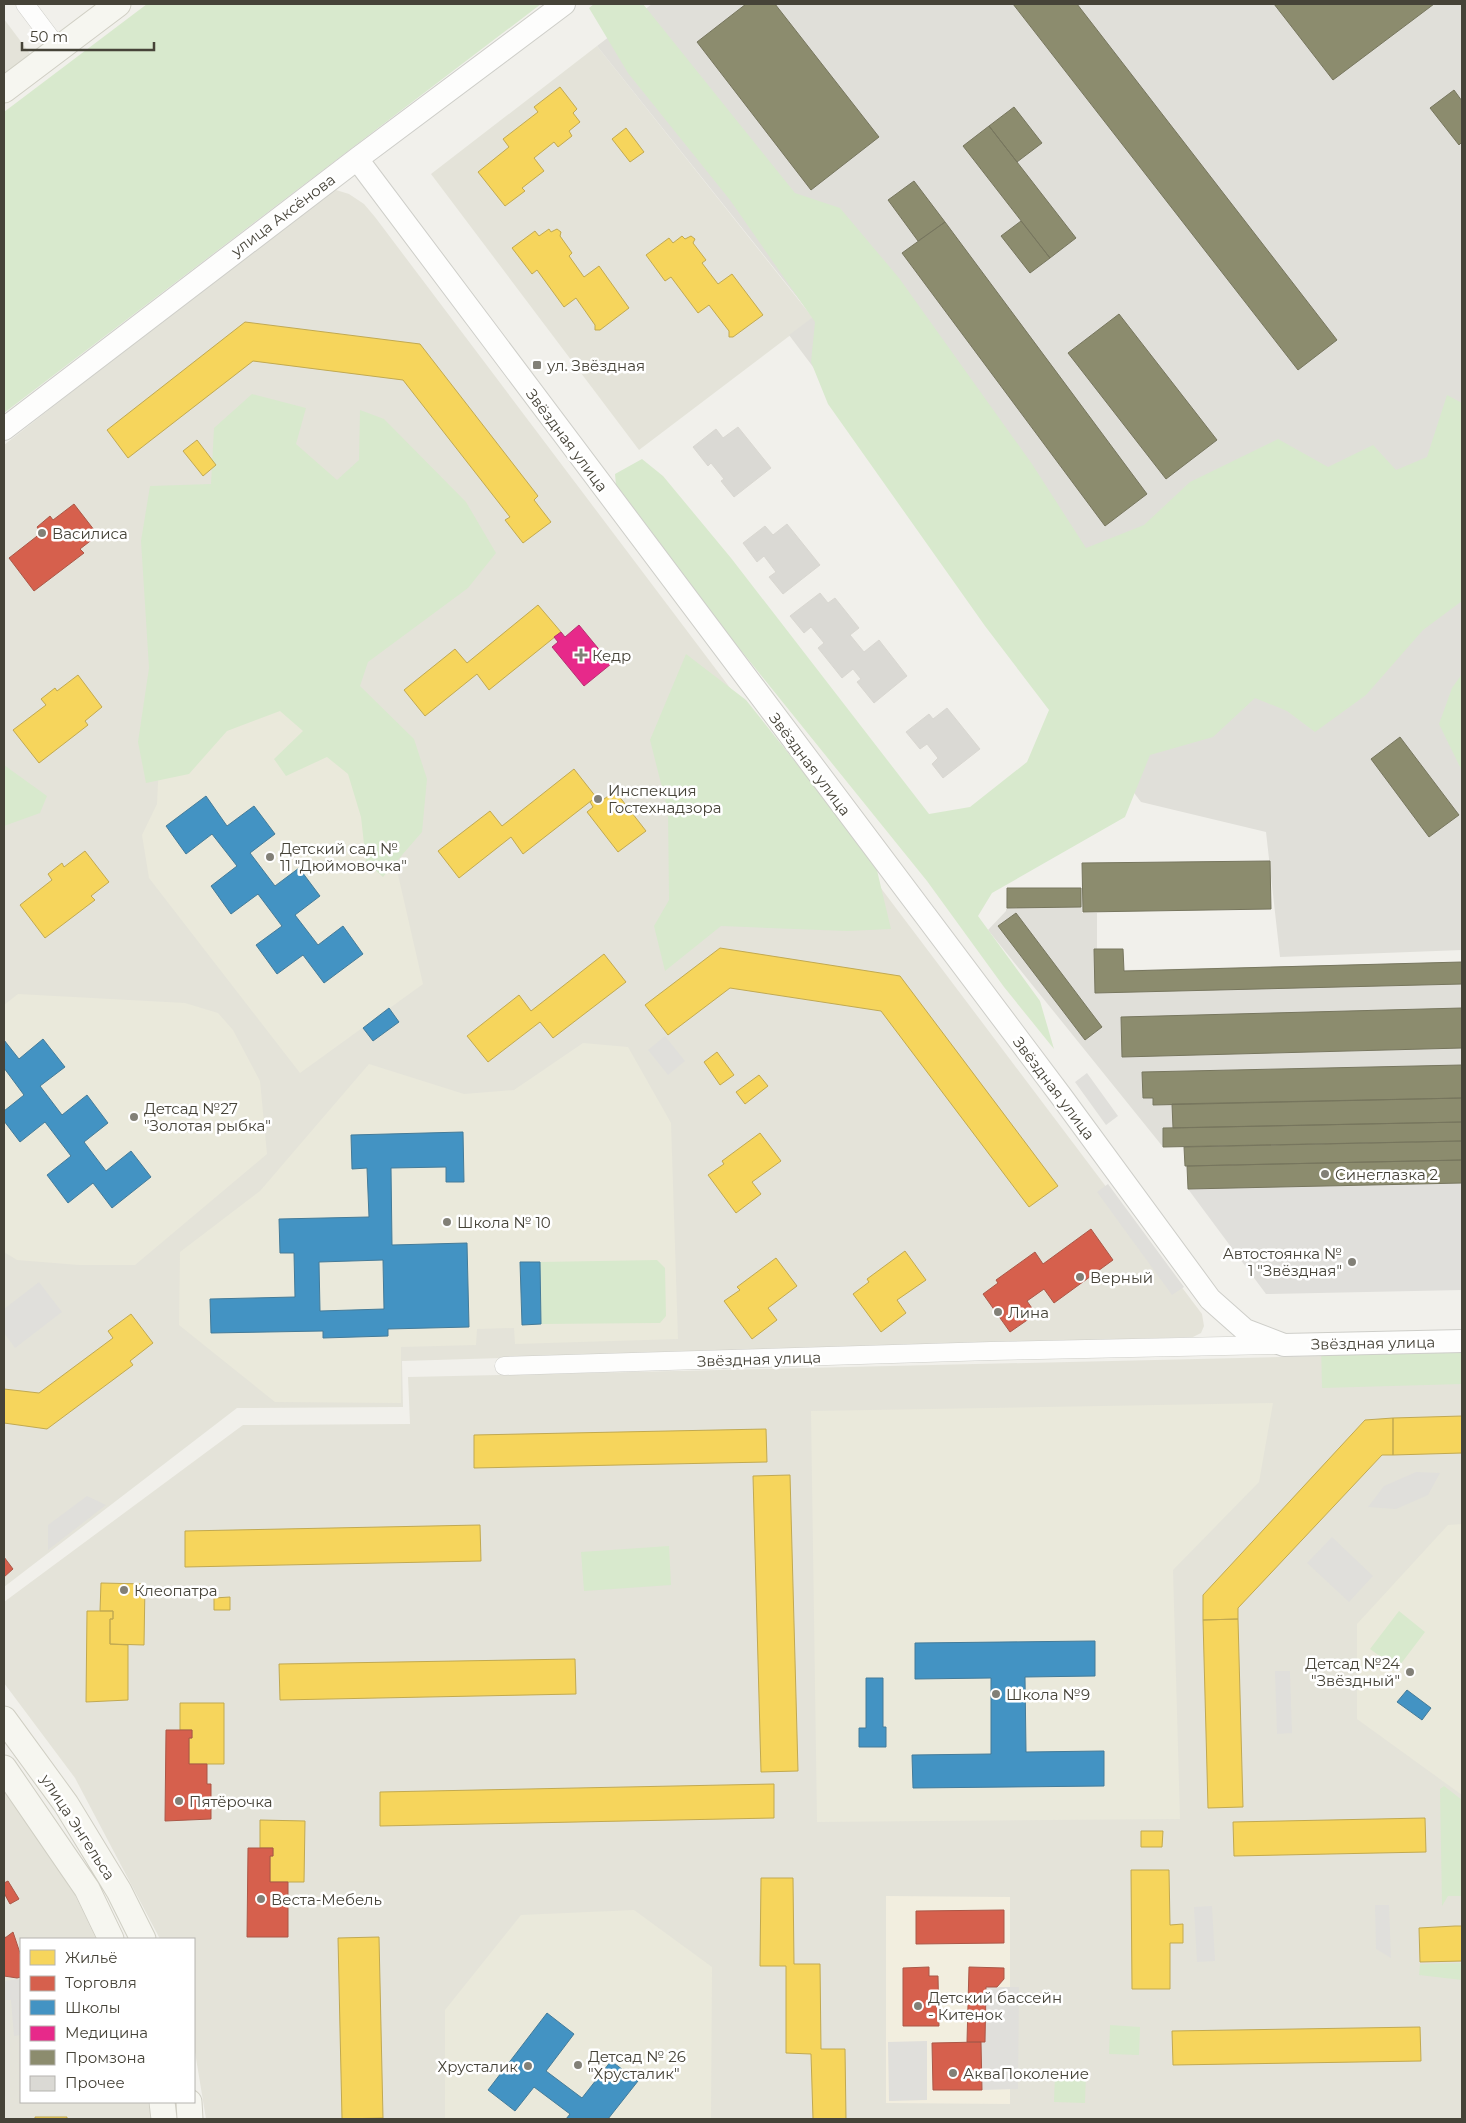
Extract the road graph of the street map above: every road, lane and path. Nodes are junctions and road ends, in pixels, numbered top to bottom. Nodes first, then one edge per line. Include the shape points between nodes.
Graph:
1 (25, 4) edge
2 (118, 4) edge
3 (564, 4) edge
4 (58, 48) junction
5 (4, 90) edge
6 (356, 159) junction
7 (4, 429) edge
8 (1462, 1341) edge
9 (1284, 1345) junction
10 (504, 1366) dead end
11 (4, 1719) edge
12 (4, 1768) edge
13 (111, 1938) edge
14 (143, 1938) edge
15 (162, 2103) edge
16 (189, 2103) edge
17 (164, 2119) edge
18 (190, 2119) edge

1 - 4 street
2 - 4 main road
3 - 6 street, улица Аксёнова
4 - 5 main road
6 - 7 street, улица Аксёнова
6 - 9 street, Звёздная улица via 1210,1299 1245,1330
8 - 9 street, Звёздная улица
9 - 10 street, Звёздная улица
11 - 14 main road, улица Энгельса via 66,1804
12 - 13 main road, улица Энгельса via 87,1889
15 - 17 main road
16 - 18 main road

